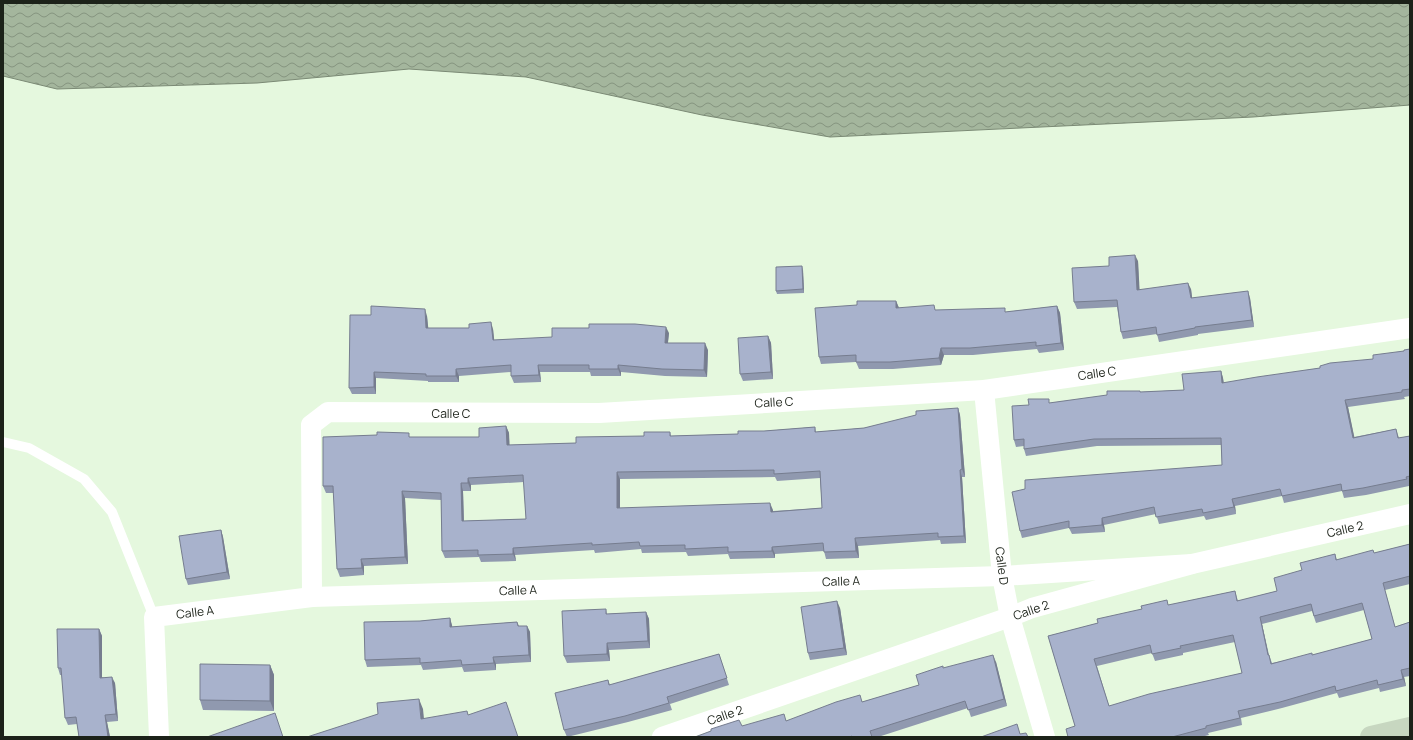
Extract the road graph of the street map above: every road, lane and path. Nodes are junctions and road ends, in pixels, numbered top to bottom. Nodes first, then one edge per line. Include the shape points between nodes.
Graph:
1 (1410, 328) edge
2 (984, 390) junction
3 (3, 442) edge
4 (1410, 514) edge
5 (1192, 564) junction
6 (1002, 576) junction
7 (312, 597) junction
8 (154, 617) junction
9 (1010, 617) junction
10 (1410, 728) edge
11 (159, 737) edge
12 (662, 737) edge
13 (1045, 737) edge
14 (1371, 737) edge

1 - 2 street, Calle C
2 - 6 street, Calle D
2 - 7 street, Calle C via 599,413 328,412 311,425
3 - 8 lane via 29,448 84,479 112,512
4 - 5 street, Calle 2
5 - 6 street, Calle A
5 - 9 street, Calle 2 via 1032,608
6 - 7 street, Calle A
6 - 9 street, Calle D
7 - 8 street, Calle A
8 - 11 street
9 - 12 street, Calle 2
9 - 13 street, Calle D
10 - 14 street

